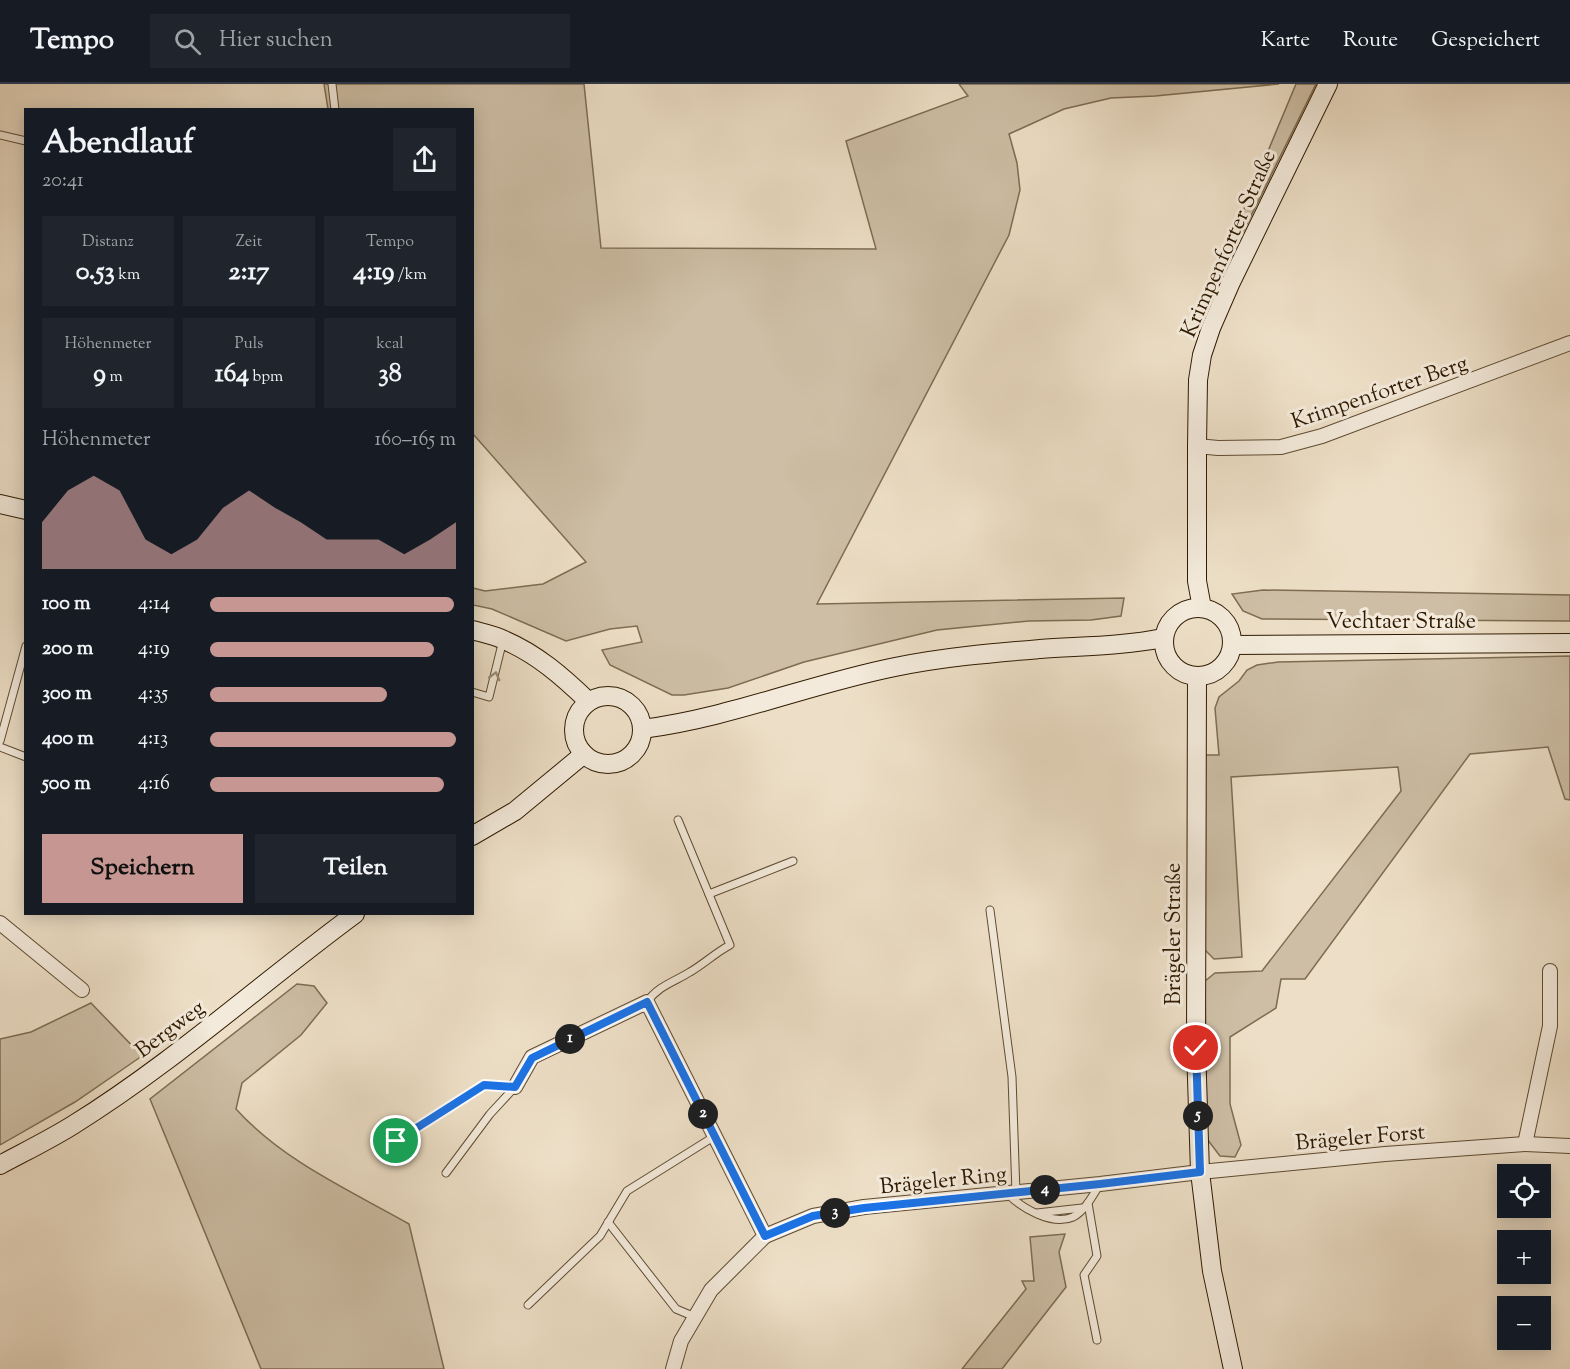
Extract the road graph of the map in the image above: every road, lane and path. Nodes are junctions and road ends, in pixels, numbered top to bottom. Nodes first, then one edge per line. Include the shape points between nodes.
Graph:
1 (332, 84) edge
2 (1328, 84) edge
3 (335, 108) edge
4 (0, 135) edge
5 (24, 141) edge
6 (1570, 344) edge
7 (1197, 446) junction
8 (0, 504) edge
9 (24, 510) edge
10 (1202, 608) junction
11 (474, 631) edge
12 (1163, 638) junction
13 (504, 639) junction
14 (1570, 643) edge
15 (1232, 645) junction
16 (24, 653) edge
17 (1197, 676) junction
18 (474, 693) edge
19 (588, 701) junction
20 (642, 729) junction
21 (0, 741) edge
22 (0, 747) edge
23 (584, 754) junction
24 (24, 756) edge
25 (678, 820) dead end
26 (474, 835) edge
27 (793, 861) dead end
28 (709, 894) junction
29 (990, 910) dead end
30 (354, 915) edge
31 (0, 923) edge
32 (1550, 971) dead end
33 (82, 990) dead end
34 (647, 1002) junction
35 (515, 1087) junction
36 (715, 1136) junction
37 (396, 1141) dead end
38 (1524, 1144) junction
39 (1570, 1146) edge
40 (0, 1165) edge
41 (1200, 1172) junction
42 (446, 1173) dead end
43 (1100, 1184) junction
44 (1011, 1193) junction
45 (1085, 1206) junction
46 (608, 1222) junction
47 (765, 1236) junction
48 (528, 1305) dead end
49 (695, 1317) junction
50 (1097, 1340) dead end
51 (673, 1369) edge
52 (1233, 1369) edge

1 - 3 lane
2 - 7 main road, Krimpenforter Straße via 1211,328 1198,380
4 - 5 lane
6 - 7 street, Krimpenforter Berg via 1322,436 1281,447
7 - 10 main road, Krimpenforter Straße via 1197,581
8 - 9 main road
10 - 12 main road via 1176,616
10 - 15 main road via 1224,621
11 - 13 main road
12 - 17 main road via 1173,665
12 - 20 main road via 1134,644 956,657 895,667 669,726
18 -> 13 lane via 489,697
13 - 19 main road via 540,659
14 - 15 main road, Vechtaer Straße
15 - 17 main road via 1222,666
16 - 21 lane
17 - 41 main road, Brägeler Straße via 1196,1048
19 - 20 main road via 598,696 619,697 636,710
19 - 23 main road via 573,726
20 - 23 main road via 637,749 621,761 601,764
22 - 24 lane
23 - 26 main road via 515,812
25 - 28 lane
27 - 28 lane
28 - 34 lane via 730,945 654,991
29 - 44 lane via 1012,1077
30 - 40 main road, Bergweg via 138,1082 71,1126
31 - 33 street
32 - 38 street via 1550,1026
34 - 35 street via 532,1058
34 - 36 street
35 - 37 lane via 484,1085
35 - 42 lane
36 - 46 lane via 627,1191
36 - 47 street
38 - 39 street, Brägeler Forst
38 - 41 street, Brägeler Forst
41 - 43 street, Brägeler Ring
41 - 52 main road, Brägeler Straße via 1212,1271
43 - 44 street, Brägeler Ring
43 - 45 lane
44 - 45 lane via 1018,1206 1048,1219 1073,1217
44 - 47 street, Brägeler Ring via 813,1216
45 - 50 lane via 1097,1256 1084,1275
46 - 48 lane via 600,1236
46 - 49 lane via 676,1309
47 - 49 street, Brägeler Ring via 711,1290
49 - 51 street, Brägeler Ring via 681,1341

